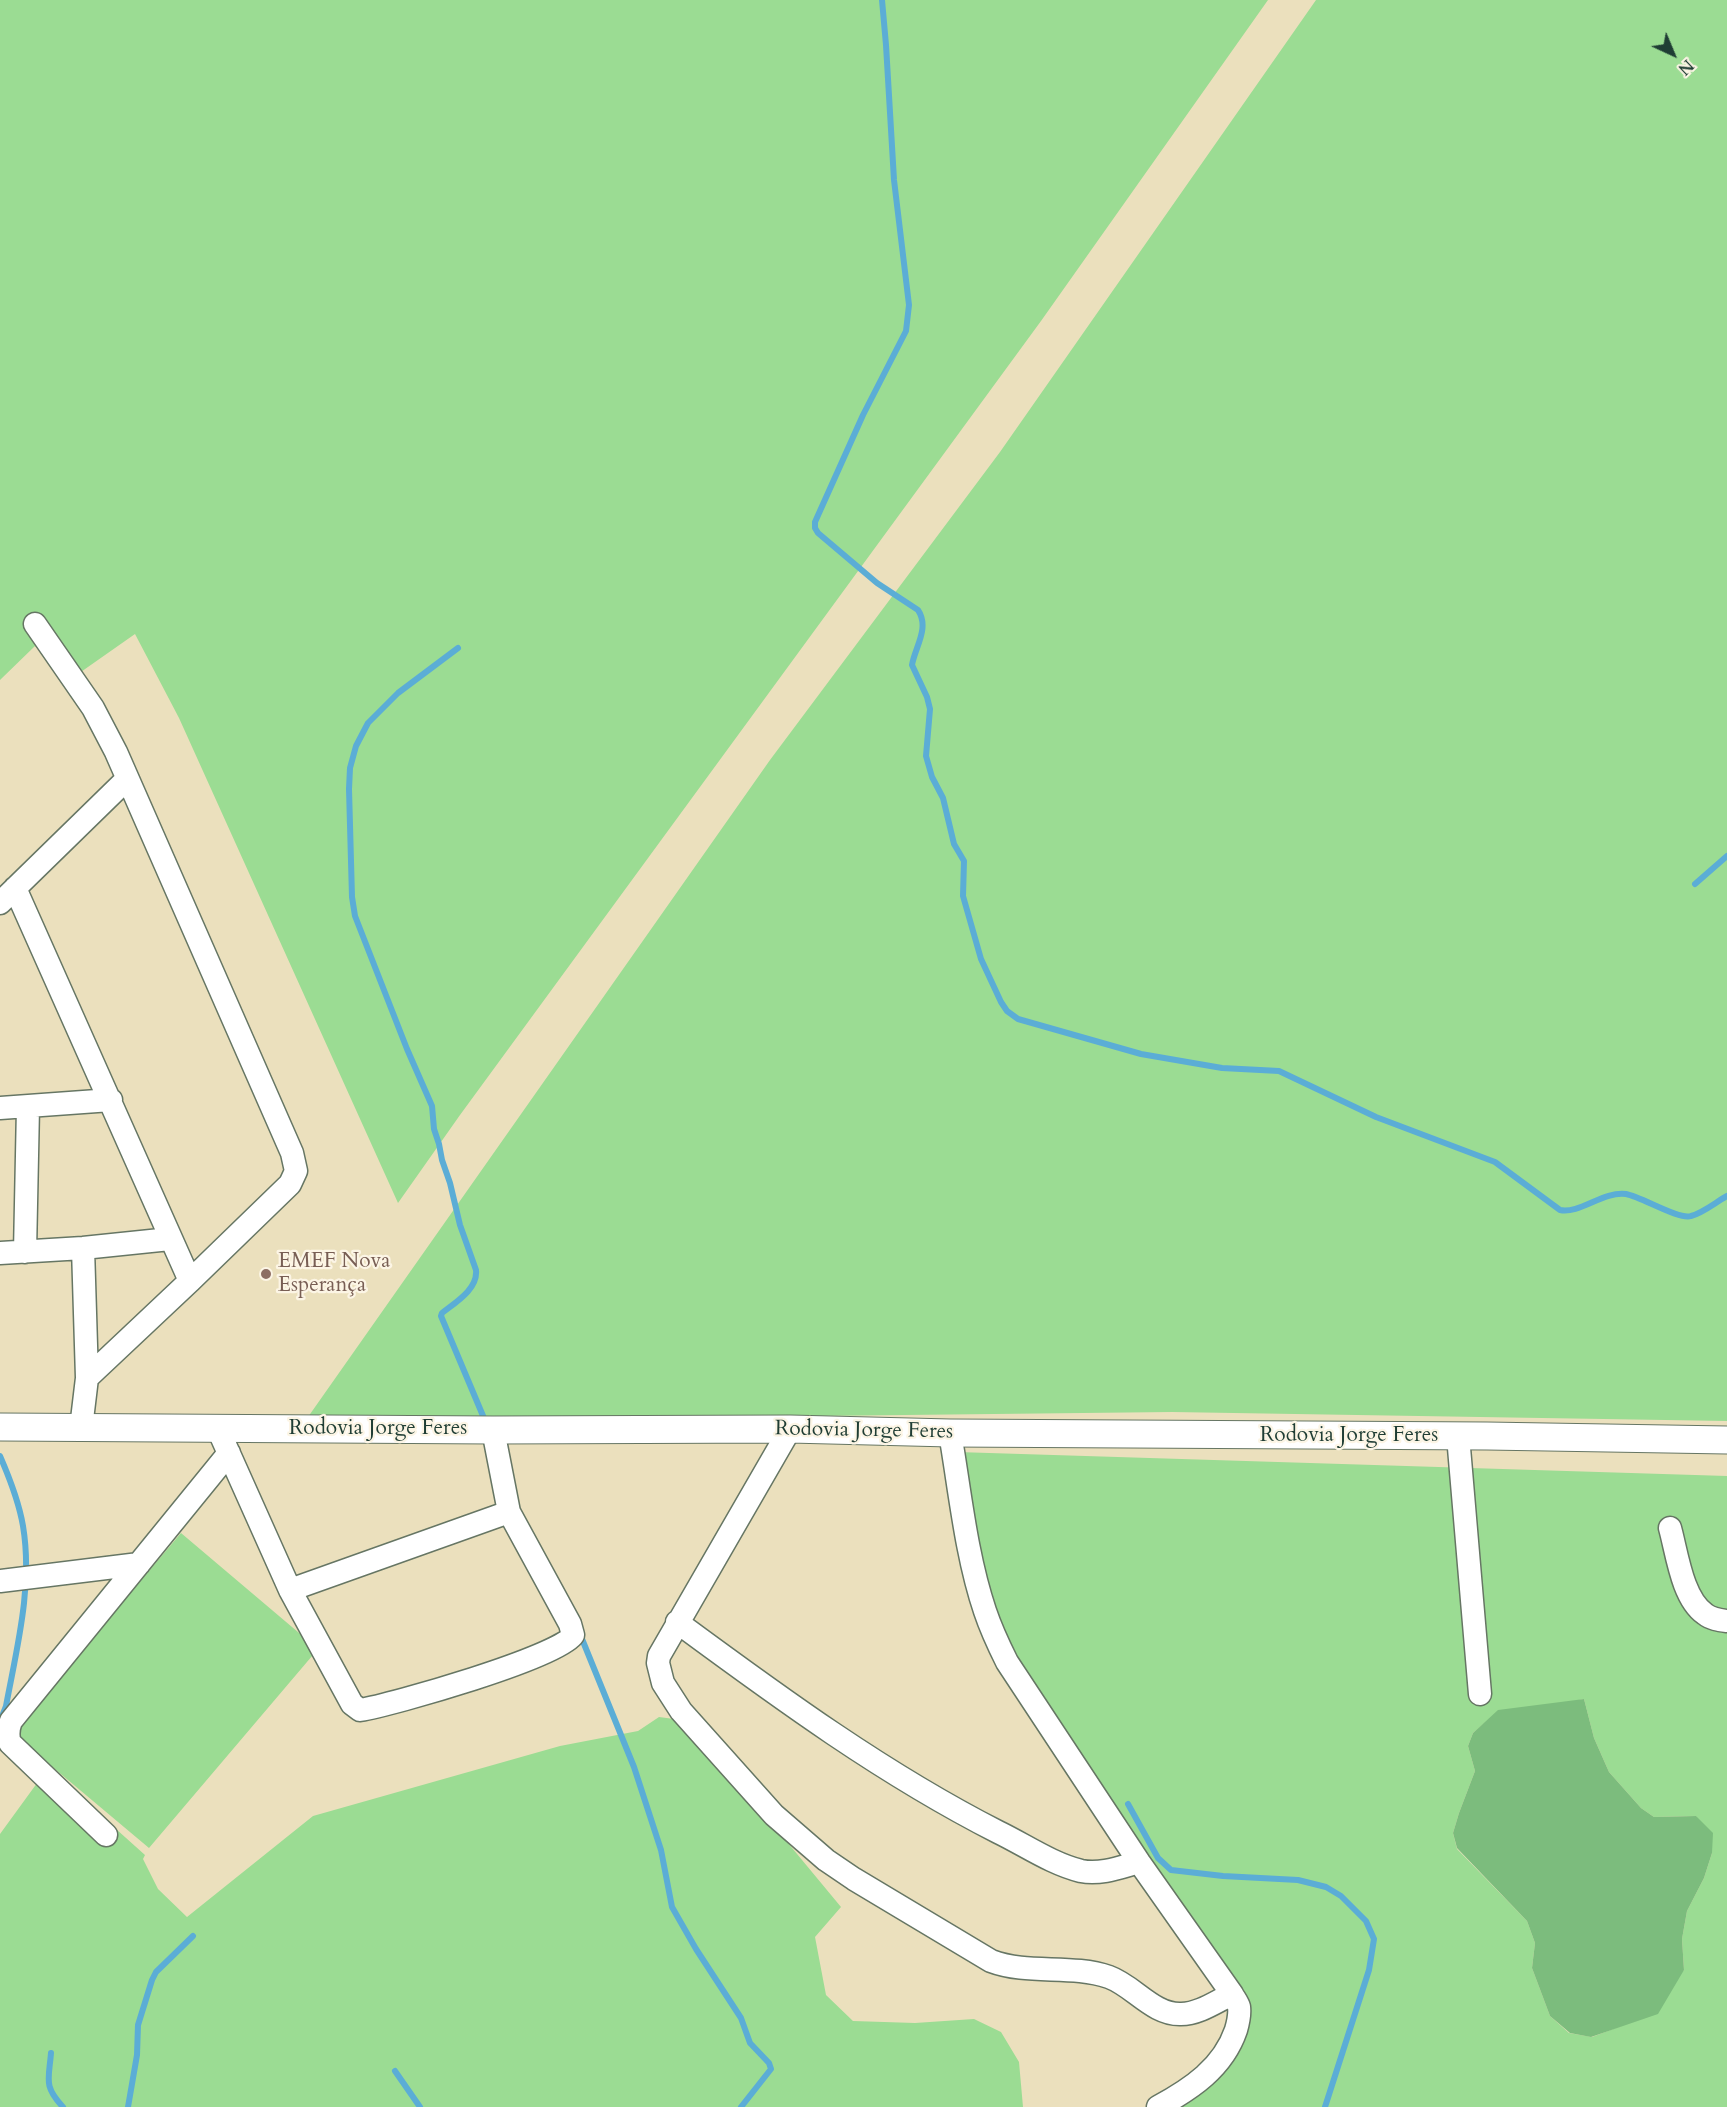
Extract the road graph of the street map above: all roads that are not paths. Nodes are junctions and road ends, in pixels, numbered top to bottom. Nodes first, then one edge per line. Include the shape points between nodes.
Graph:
1 (36, 624) dead end
2 (127, 779) junction
3 (8, 896) edge
4 (111, 1100) junction
5 (28, 1107) junction
6 (0, 1108) edge
7 (170, 1239) junction
8 (83, 1248) junction
9 (25, 1252) junction
10 (0, 1253) edge
11 (190, 1281) junction
12 (87, 1378) junction
13 (0, 1427) edge
14 (81, 1428) junction
15 (218, 1429) junction
16 (790, 1429) junction
17 (493, 1430) junction
18 (950, 1433) junction
19 (1458, 1436) junction
20 (1727, 1440) edge
21 (229, 1453) junction
22 (509, 1512) junction
23 (1670, 1528) dead end
24 (139, 1564) junction
25 (0, 1581) edge
26 (290, 1590) junction
27 (1727, 1621) edge
28 (677, 1622) junction
29 (1480, 1694) dead end
30 (106, 1835) dead end
31 (1139, 1862) junction
32 (1233, 1994) junction
33 (1158, 2107) edge

1 - 2 street via 93,708
2 - 3 street
2 - 11 street via 296,1164 290,1184
3 - 4 street
4 - 5 street
4 - 7 street
5 - 6 street
5 - 9 street
7 - 8 street
7 - 11 street
8 - 9 street
8 - 12 street
9 - 10 street
11 - 12 street
12 - 14 street
13 - 14 main road, Rodovia Jorge Feres
14 - 15 main road, Rodovia Jorge Feres
15 - 17 main road, Rodovia Jorge Feres
15 - 21 street
16 - 17 main road, Rodovia Jorge Feres
16 - 18 main road, Rodovia Jorge Feres
16 - 28 street
17 - 22 street
18 - 19 main road, Rodovia Jorge Feres
18 - 31 street via 976,1579 996,1640
19 - 20 main road, Rodovia Jorge Feres
19 - 29 street
21 - 24 street
21 - 26 street
22 - 26 street
22 - 26 street via 573,1635 557,1647 517,1664 422,1695 360,1710 352,1704
23 - 27 street via 1690,1597 1706,1615
24 - 25 street
24 - 30 street via 8,1727 10,1743
28 - 31 street via 788,1704 960,1812 1081,1870 1111,1870
28 - 32 street via 658,1663 663,1683 681,1711 774,1815 854,1879 1000,1964 1108,1977 1158,2008 1181,2014
31 - 32 street
32 - 33 street via 1239,2006 1238,2022 1220,2060 1205,2077

